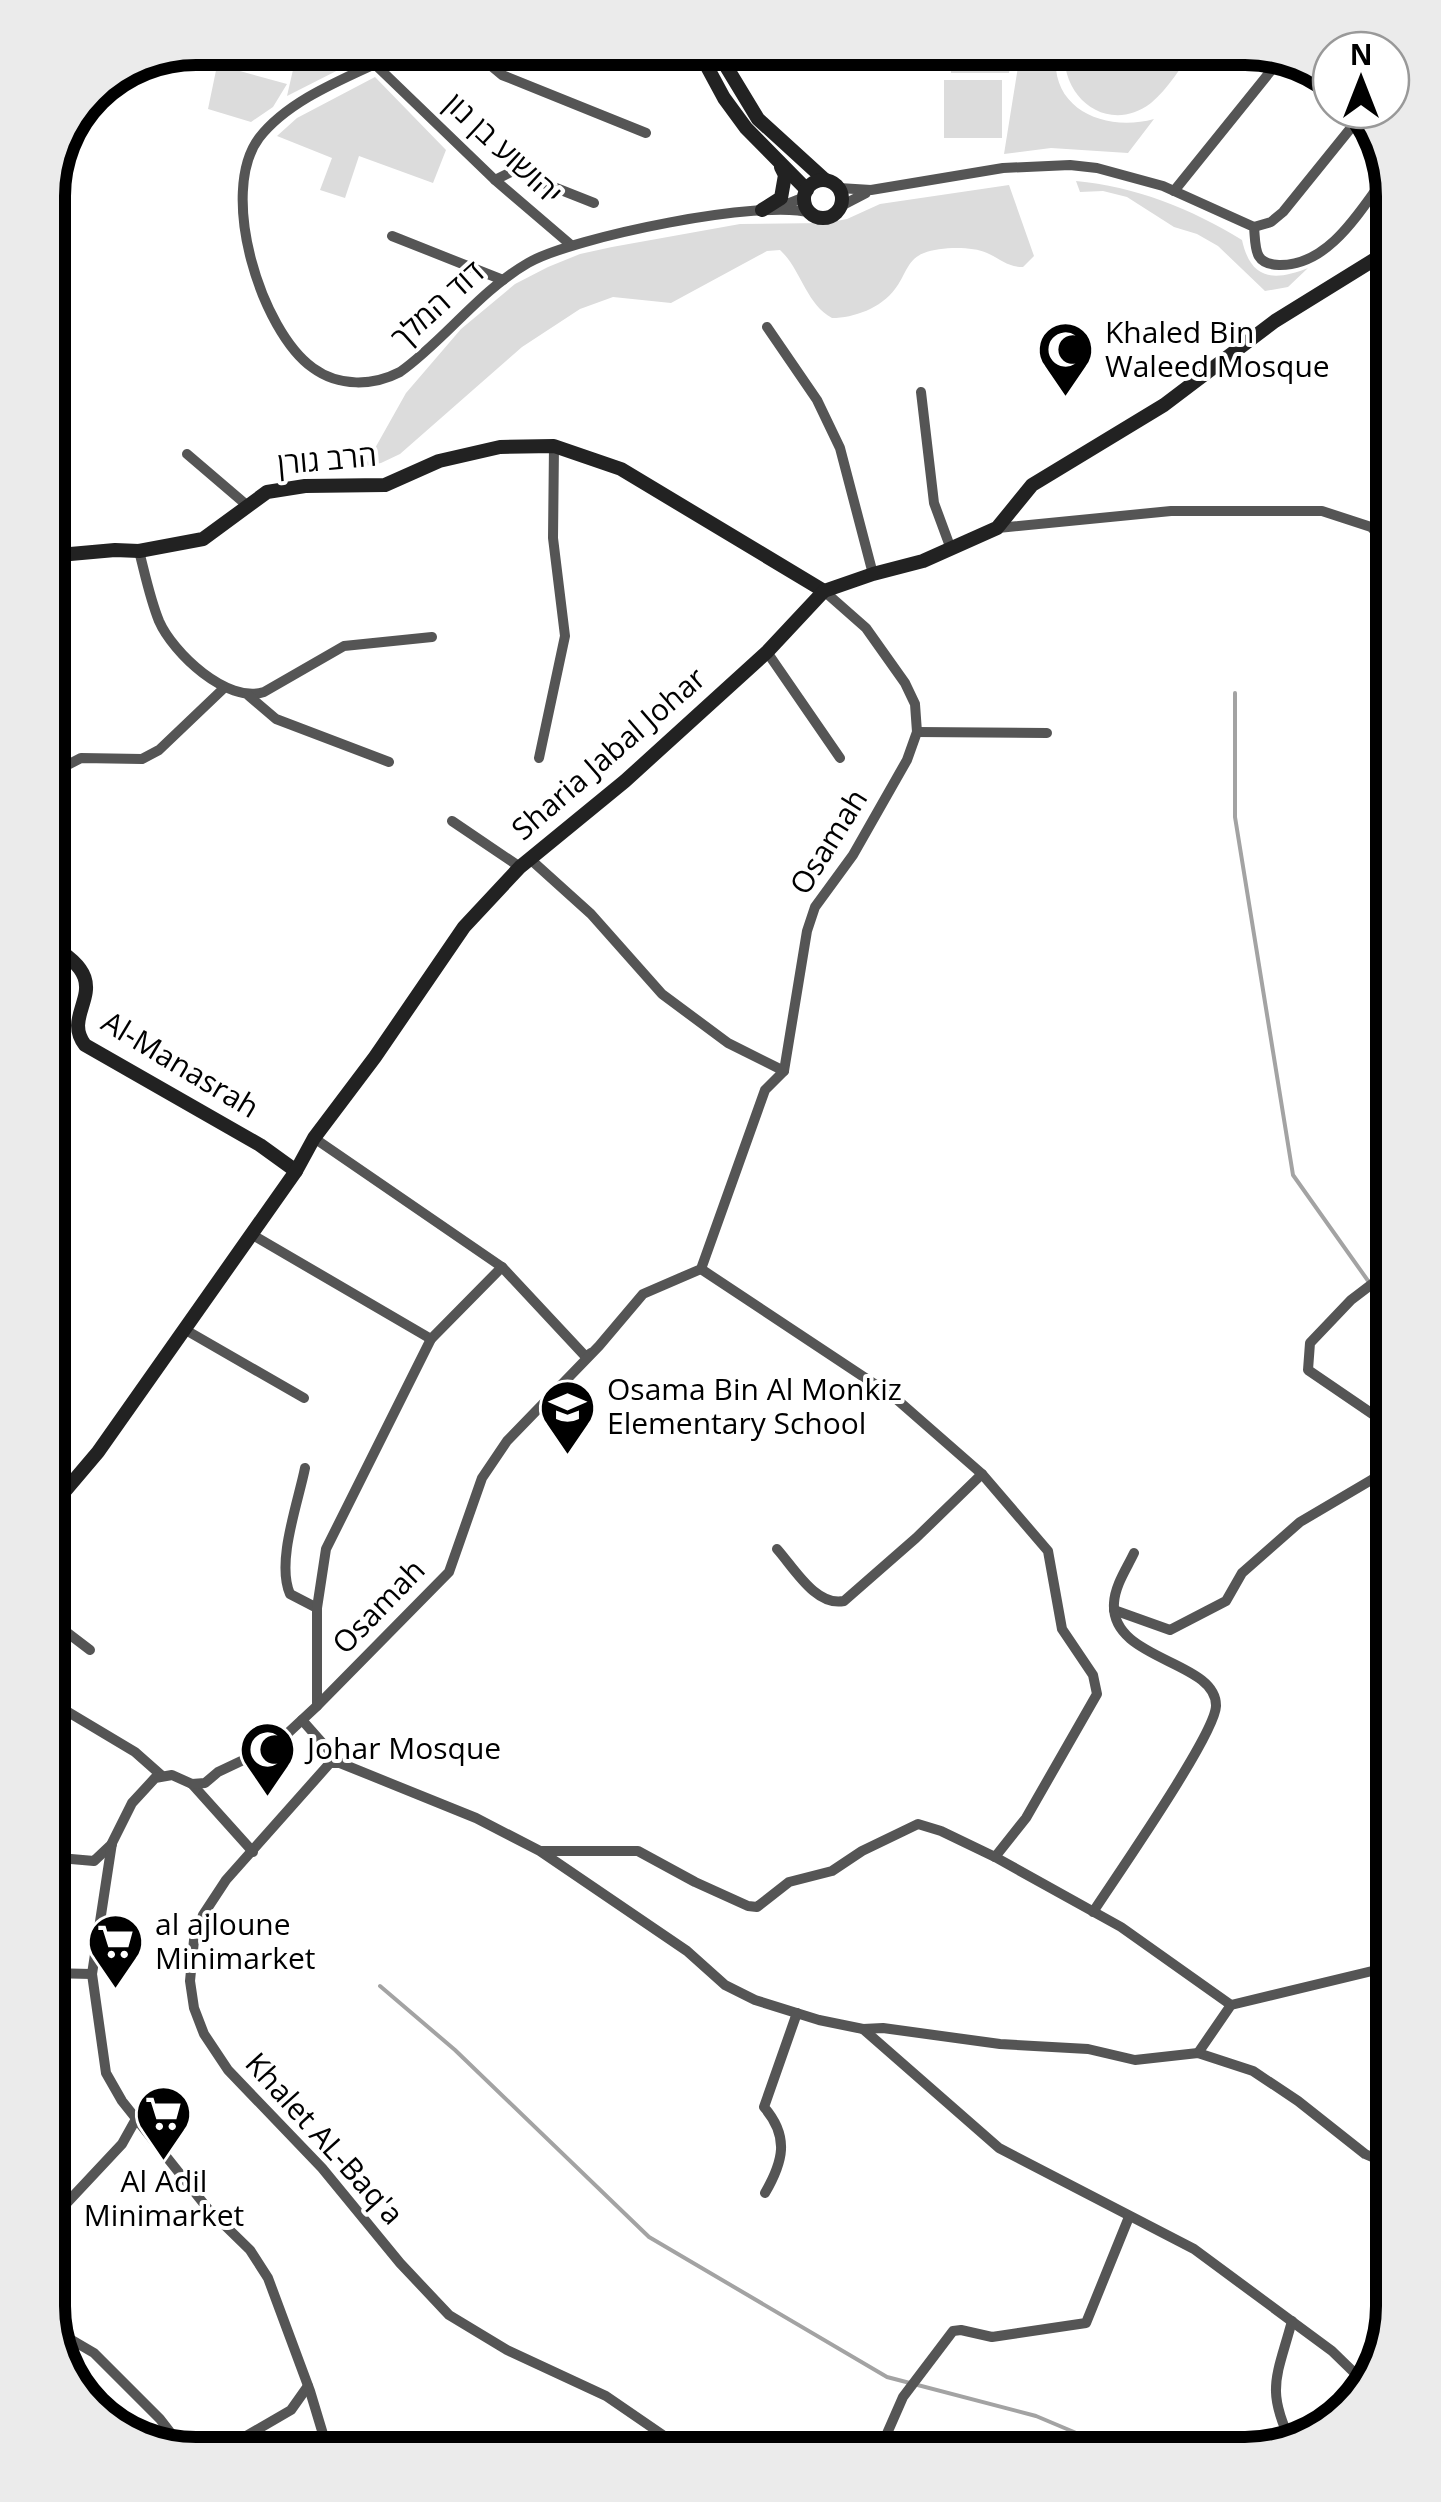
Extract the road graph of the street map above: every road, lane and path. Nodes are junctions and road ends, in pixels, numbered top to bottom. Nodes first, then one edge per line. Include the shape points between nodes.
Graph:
1 (376, 65) edge
2 (379, 65) edge
3 (490, 65) edge
4 (707, 65) edge
5 (725, 65) edge
6 (1273, 69) edge
7 (1349, 130) edge
8 (646, 132) dead end
9 (774, 158) junction
10 (495, 180) junction
11 (832, 184) junction
12 (1375, 189) edge
13 (871, 190) junction
14 (1174, 191) junction
15 (806, 193) junction
16 (594, 203) dead end
17 (841, 206) junction
18 (769, 209) junction
19 (811, 213) junction
20 (1254, 227) junction
21 (392, 236) dead end
22 (571, 244) junction
23 (1376, 259) edge
24 (503, 280) junction
25 (767, 327) dead end
26 (921, 392) dead end
27 (554, 446) junction
28 (187, 454) dead end
29 (249, 508) junction
30 (997, 528) junction
31 (1376, 532) edge
32 (951, 550) junction
33 (139, 551) junction
34 (65, 554) edge
35 (873, 574) junction
36 (824, 591) junction
37 (432, 636) dead end
38 (767, 652) junction
39 (223, 689) junction
40 (249, 696) junction
41 (917, 732) junction
42 (1047, 734) dead end
43 (539, 758) dead end
44 (840, 758) dead end
45 (389, 762) dead end
46 (65, 766) edge
47 (452, 822) dead end
48 (525, 863) junction
49 (65, 953) edge
50 (784, 1071) junction
51 (314, 1138) junction
52 (296, 1171) junction
53 (250, 1234) junction
54 (502, 1267) junction
55 (701, 1269) junction
56 (1376, 1281) edge
57 (184, 1329) junction
58 (431, 1340) junction
59 (599, 1346) junction
60 (304, 1398) dead end
61 (1376, 1416) edge
62 (305, 1468) dead end
63 (982, 1474) junction
64 (1376, 1475) edge
65 (65, 1492) edge
66 (777, 1549) dead end
67 (1134, 1553) dead end
68 (317, 1608) junction
69 (1114, 1610) junction
70 (65, 1631) edge
71 (90, 1650) dead end
72 (317, 1706) junction
73 (65, 1714) edge
74 (302, 1720) junction
75 (340, 1763) junction
76 (161, 1775) junction
77 (192, 1784) junction
78 (112, 1843) junction
79 (253, 1852) junction
80 (540, 1852) junction
81 (995, 1857) junction
82 (65, 1859) edge
83 (1094, 1912) junction
84 (1376, 1970) edge
85 (65, 1973) edge
86 (92, 1974) junction
87 (1230, 2005) junction
88 (797, 2013) junction
89 (863, 2028) junction
90 (1198, 2053) junction
91 (136, 2119) junction
92 (1376, 2159) edge
93 (764, 2193) dead end
94 (65, 2205) edge
95 (1129, 2216) junction
96 (1292, 2321) junction
97 (70, 2339) edge
98 (1356, 2374) edge
99 (308, 2386) junction
100 (1285, 2430) edge
101 (172, 2434) edge
102 (244, 2437) edge
103 (324, 2437) edge
104 (666, 2437) edge
105 (885, 2437) edge

1 - 24 street, דוד המלך via 289,112 259,139 248,161 249,250 282,334 326,376 386,379 412,364
2 - 10 street, יהושוע בן נון
3 - 8 street
4 - 9 street via 734,112
5 - 11 street via 758,118
6 - 14 street
7 - 20 street via 1283,212
9 - 15 street
9 - 18 street via 785,175 784,189
10 - 16 street via 513,170
10 - 22 street, יהושוע בן נון
11 - 13 street
11 - 15 street via 814,182
11 - 17 street
12 - 20 street via 1336,239 1290,265 1266,264 1256,254
13 - 14 street via 1003,168 1070,165
13 - 17 street
14 - 20 street
15 - 18 street, דוד המלך
15 - 19 street
17 - 19 street via 828,217
18 - 19 street, דוד המלך
18 - 22 street, דוד המלך
21 - 24 street
22 - 24 street, דוד המלך
23 - 30 street, Sharia Jabal Johar via 1275,321 1164,405 1032,486
25 - 35 street via 817,400 840,448
26 - 32 street via 934,503
27 - 29 street, הרב גורן via 454,457 385,485 266,492
27 - 36 street, הרב גורן via 621,468
27 - 43 street via 553,538 566,636
28 - 29 street
29 - 33 street, הרב גורן via 203,540
30 - 31 street via 1170,512 1322,511
30 - 32 street, Sharia Jabal Johar
32 - 35 street, Sharia Jabal Johar
33 - 34 street, הרב גורן
33 - 39 street via 160,624
35 - 36 street, Sharia Jabal Johar
36 - 38 street, Sharia Jabal Johar
36 - 41 street via 866,628 907,686
37 - 40 street via 344,646
38 - 44 street
38 - 48 street, Sharia Jabal Johar
39 - 40 street
39 - 46 street via 142,759 81,758
40 - 45 street via 276,719
41 - 42 street
41 - 50 street, Osamah via 912,751 811,919
47 - 48 street
48 - 50 street via 591,914 662,994 728,1042
48 - 51 street, Sharia Jabal Johar via 464,926
49 - 52 street, Al-Manasrah via 86,982 77,1028 85,1045
50 - 55 street, Osamah via 765,1090
51 - 52 street, Sharia Jabal Johar
51 - 54 street
52 - 53 street, Sharia Jabal Johar
53 - 57 street, Sharia Jabal Johar
53 - 58 street
54 - 58 street
54 - 59 street via 586,1357
55 - 59 street, Osamah via 642,1294
55 - 63 street via 894,1396
56 - 61 street via 1310,1343 1308,1370
57 - 60 street
57 - 65 street, Sharia Jabal Johar
58 - 68 street via 326,1549
59 - 72 street, Osamah via 489,1465 449,1572
62 - 68 street via 284,1570 290,1594
63 - 66 street via 844,1601 820,1597
63 - 81 street via 1048,1552 1062,1629 1097,1689 1026,1818
64 - 69 street via 1300,1522 1242,1573 1226,1601 1170,1630
67 - 69 street
68 - 72 street
69 - 83 street via 1126,1636 1206,1684 1216,1705 1191,1759
70 - 71 street
72 - 74 street, Osamah
73 - 76 street via 135,1752
74 - 75 street
74 - 77 street, Osamah via 276,1745
75 - 79 street, Khalet AL-Baq'a via 330,1763
75 - 80 street via 476,1818
76 - 77 street
76 - 78 street via 132,1803
77 - 79 street
78 - 82 street via 94,1861
78 - 86 street
79 - 104 street, Khalet AL-Baq'a via 210,1903 192,1954 194,2008 218,2058 449,2315 606,2396
80 - 81 street via 638,1851 754,1907 788,1882 832,1871 918,1824
80 - 88 street via 687,1951 724,1985
81 - 83 street
83 - 87 street
84 - 87 street
85 - 86 street
86 - 91 street via 102,2062
87 - 90 street
88 - 89 street
88 - 93 street via 764,2107 781,2142 781,2166
89 - 90 street via 1088,2048 1134,2060
89 - 95 street via 999,2148
90 - 92 street via 1253,2071
91 - 94 street via 122,2144
91 - 99 street via 260,2264
95 - 96 street via 1194,2249
95 - 105 street via 1086,2323 992,2337 952,2331 902,2398
96 - 98 street
96 - 100 street via 1273,2392
97 - 101 street via 94,2354
99 - 102 street via 291,2410
99 - 103 street

